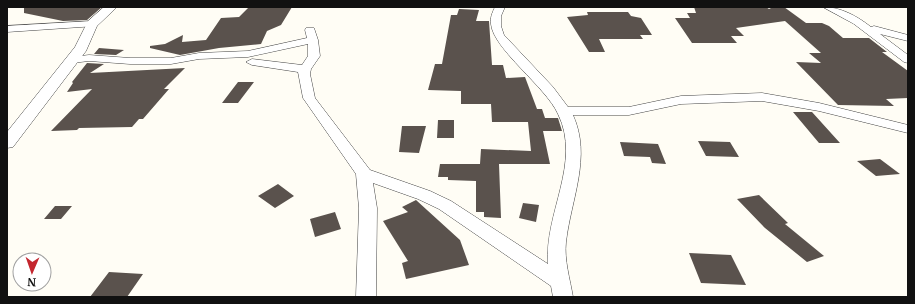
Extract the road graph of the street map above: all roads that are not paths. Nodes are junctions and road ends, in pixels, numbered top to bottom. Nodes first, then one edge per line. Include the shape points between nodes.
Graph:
1 (111, 7) edge
2 (500, 7) edge
3 (828, 7) edge
4 (92, 24) junction
5 (865, 27) junction
6 (7, 28) edge
7 (908, 38) edge
8 (72, 60) junction
9 (908, 60) edge
10 (252, 62) dead end
11 (305, 69) junction
12 (564, 111) junction
13 (908, 129) edge
14 (7, 143) edge
15 (364, 174) junction
16 (561, 290) edge
17 (366, 297) edge

1 - 4 street
2 - 12 street via 496,13 496,26 502,40 533,72
3 - 5 street
4 - 6 street
4 - 8 street via 81,48
5 - 7 street
5 - 9 street
8 - 11 street via 89,58 164,61 199,56 248,54 312,35 314,56
8 - 14 street
10 - 11 street
11 - 15 street via 308,98
12 - 13 street via 628,110 681,100 762,97 826,108
12 - 16 street via 569,121 573,144 574,174 557,242
15 - 16 street via 417,192 445,205
15 - 17 street via 368,208

